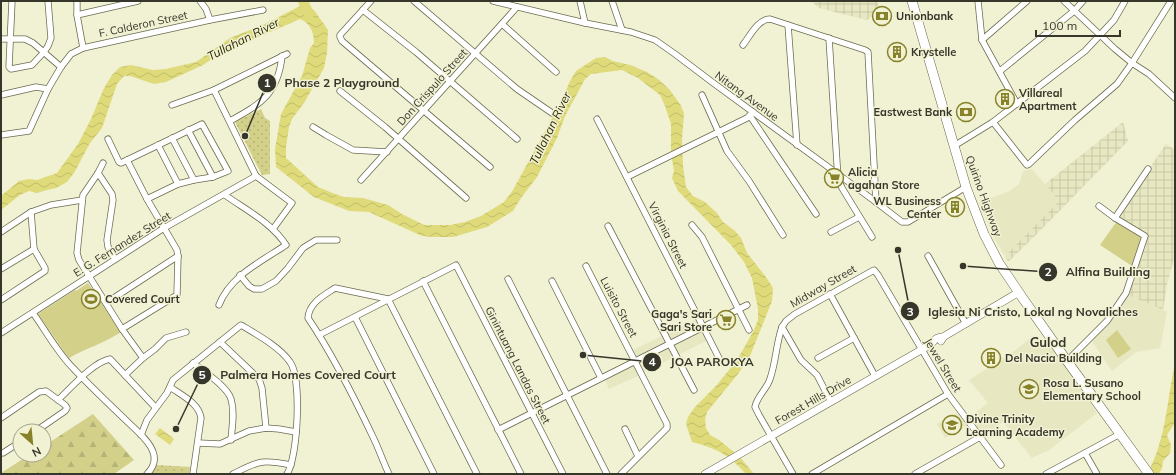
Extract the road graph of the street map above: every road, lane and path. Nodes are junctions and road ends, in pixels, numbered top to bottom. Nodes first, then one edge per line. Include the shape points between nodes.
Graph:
1 (12, 1) edge
2 (48, 1) edge
3 (77, 1) edge
4 (138, 1) edge
5 (200, 1) edge
6 (371, 1) edge
7 (414, 1) edge
8 (493, 1) edge
9 (580, 1) edge
10 (612, 1) edge
11 (912, 1) edge
12 (978, 1) edge
13 (1027, 1) edge
14 (1064, 1) edge
15 (1083, 1) edge
16 (1125, 1) edge
17 (1171, 1) edge
18 (517, 7) junction
19 (263, 10) dead end
20 (363, 10) junction
21 (1074, 11) junction
22 (77, 15) junction
23 (210, 20) junction
24 (585, 23) junction
25 (502, 24) junction
26 (788, 25) junction
27 (622, 30) junction
28 (1100, 35) junction
29 (829, 38) junction
30 (1, 39) edge
31 (10, 39) junction
32 (982, 40) junction
33 (744, 45) dead end
34 (83, 48) junction
35 (44, 52) junction
36 (475, 53) junction
37 (1132, 63) junction
38 (61, 67) junction
39 (1000, 71) junction
40 (556, 72) dead end
41 (450, 82) junction
42 (48, 89) junction
43 (214, 90) junction
44 (340, 91) dead end
45 (1, 95) edge
46 (702, 95) dead end
47 (1175, 98) edge
48 (1017, 104) junction
49 (172, 105) dead end
50 (424, 111) junction
51 (552, 113) dead end
52 (751, 114) junction
53 (597, 119) dead end
54 (230, 121) junction
55 (993, 122) junction
56 (313, 127) dead end
57 (188, 130) junction
58 (718, 132) junction
59 (1, 135) edge
60 (172, 138) junction
61 (108, 139) dead end
62 (398, 139) junction
63 (517, 139) dead end
64 (797, 145) junction
65 (158, 146) junction
66 (954, 146) junction
67 (387, 152) junction
68 (127, 160) junction
69 (103, 163) dead end
70 (490, 167) dead end
71 (1148, 169) dead end
72 (98, 173) junction
73 (838, 174) junction
74 (256, 176) junction
75 (213, 177) junction
76 (627, 177) junction
77 (194, 180) junction
78 (361, 180) dead end
79 (178, 184) junction
80 (966, 187) junction
81 (225, 195) junction
82 (466, 198) dead end
83 (147, 199) junction
84 (82, 200) junction
85 (876, 202) junction
86 (1099, 206) dead end
87 (31, 212) junction
88 (816, 214) dead end
89 (859, 217) junction
90 (1115, 218) junction
91 (692, 224) dead end
92 (608, 226) dead end
93 (164, 228) junction
94 (273, 230) junction
95 (1, 232) edge
96 (831, 232) dead end
97 (783, 235) dead end
98 (872, 237) dead end
99 (336, 240) dead end
100 (34, 249) junction
101 (178, 256) junction
102 (928, 256) dead end
103 (115, 259) junction
104 (586, 266) dead end
105 (1, 269) edge
106 (874, 270) joint
107 (240, 275) junction
108 (89, 276) junction
109 (508, 279) dead end
110 (423, 281) junction
111 (552, 281) dead end
112 (1019, 292) junction
113 (830, 294) junction
114 (388, 299) junction
115 (1, 300) edge
116 (106, 303) junction
117 (219, 305) dead end
118 (747, 305) dead end
119 (738, 310) junction
120 (33, 313) junction
121 (355, 317) junction
122 (966, 324) junction
123 (703, 327) junction
124 (782, 327) junction
125 (122, 329) junction
126 (749, 330) dead end
127 (186, 332) dead end
128 (1, 333) edge
129 (319, 335) junction
130 (854, 338) junction
131 (220, 342) junction
132 (669, 344) junction
133 (922, 350) junction
134 (142, 358) junction
135 (818, 358) dead end
136 (720, 360) dead end
137 (636, 361) junction
138 (1067, 361) junction
139 (193, 363) junction
140 (125, 375) junction
141 (876, 376) junction
142 (82, 377) junction
143 (601, 378) junction
144 (170, 387) junction
145 (694, 390) dead end
146 (948, 394) junction
147 (567, 396) junction
148 (58, 400) junction
149 (831, 402) junction
150 (155, 407) junction
151 (532, 413) junction
152 (1, 418) edge
153 (48, 423) edge
154 (266, 428) junction
155 (625, 429) dead end
156 (498, 430) junction
157 (296, 432) junction
158 (1120, 434) junction
159 (141, 435) junction
160 (771, 437) junction
161 (980, 437) junction
162 (231, 440) junction
163 (198, 442) junction
164 (12, 447) edge
165 (1, 453) edge
166 (1085, 453) junction
167 (638, 456) junction
168 (291, 465) junction
169 (1001, 465) dead end
170 (1147, 471) edge
171 (709, 473) edge
172 (1049, 473) edge
173 (147, 474) edge
174 (193, 474) edge
175 (233, 474) edge
176 (287, 474) edge
177 (389, 474) edge
178 (434, 474) edge
179 (477, 474) edge
180 (520, 474) edge
181 (563, 474) edge
182 (606, 474) edge
183 (621, 474) edge
184 (793, 474) edge
185 (812, 474) edge
186 (915, 474) edge
187 (1097, 474) edge

1 - 31 street
2 - 35 street via 51,38
3 - 22 street
4 - 22 street
5 - 23 street
6 - 20 street
7 - 36 street
8 - 18 street, Nitang Avenue
9 - 24 street
10 - 27 street
11 - 66 main road, Quirino Highway
12 - 32 street
13 - 32 street
14 - 21 street
15 - 21 street
16 - 28 street via 1114,20
17 - 37 street
18 - 24 street, Nitang Avenue
18 - 25 street, Don Crispulo Street
19 - 23 street, F. Calderon Street
20 - 41 street
20 - 50 street via 340,35 342,41
21 - 28 street
21 - 39 street
22 - 34 street
23 - 34 street, F. Calderon Street
24 - 27 street, Nitang Avenue
25 - 36 street, Don Crispulo Street
25 - 40 street
26 - 29 street
26 - 33 street via 770,19 764,20 759,23
26 - 64 street
27 - 52 street, Nitang Avenue via 661,44
28 - 37 street
28 - 48 street via 1085,51
29 - 73 street
29 - 85 street via 868,52
30 - 31 street
31 - 35 street via 25,39
31 - 35 street via 11,69 32,65
32 - 39 street
34 - 38 street, F. Calderon Street via 71,54
35 - 38 street
36 - 41 street, Don Crispulo Street
36 - 51 street via 517,89
37 - 47 street via 1149,74
37 - 55 street via 1117,84 1027,165
38 - 42 street, F. Calderon Street
39 - 48 street
41 - 50 street, Don Crispulo Street
41 - 63 street
42 - 45 street via 30,88
42 - 59 street, F. Calderon Street via 29,130
43 - 49 street
43 - 54 street
43 - 54 street via 284,55 277,81 265,98 251,110
44 - 62 street
46 - 58 street
48 - 55 street
50 - 62 street, Don Crispulo Street
50 - 70 street
52 - 58 street
52 - 64 street, Nitang Avenue
52 - 88 street
53 - 76 street, Virginia Street
54 - 74 street
55 - 66 street
56 - 67 street via 353,150
57 - 60 street
57 - 75 street
57 - 75 street via 202,124 228,171
58 - 76 street
58 - 97 street via 731,157
60 - 65 street
60 - 77 street
61 - 68 street via 120,162
62 - 67 street, Don Crispulo Street
62 - 82 street
64 - 73 street, Nitang Avenue
65 - 68 street
65 - 79 street
66 - 80 main road, Quirino Highway
67 - 78 street, Don Crispulo Street
68 - 83 street
69 - 72 street
71 - 90 street
72 - 84 street
72 - 103 street via 112,194 107,240
73 - 85 street, Nitang Avenue
73 - 89 street via 842,188
74 - 81 street, E. G. Fernandez Street
74 - 94 street via 292,204
75 - 77 street
76 - 123 street, Virginia Street
77 - 79 street
79 - 83 street
80 - 85 street, Nitang Avenue via 905,223
80 - 112 main road, Quirino Highway via 984,234
81 - 93 street, E. G. Fernandez Street
81 - 94 street
83 - 93 street
84 - 87 street via 51,205
84 - 108 street via 77,253
86 - 90 street
87 - 95 street
87 - 100 street
89 - 96 street
89 - 98 street
90 - 138 street via 1145,236 1126,293 1107,322
91 - 119 street via 702,237
92 - 132 street
93 - 101 street
93 - 103 street, E. G. Fernandez Street
94 - 107 street via 286,245
99 - 107 street via 316,240 303,248 276,281 262,288 254,289
100 - 105 street
100 - 115 street via 45,271
101 - 116 street
101 - 125 street via 177,295
102 - 122 street
103 - 108 street, E. G. Fernandez Street
104 - 137 street, Luisito Street
106 - 113 street, Midway Street
106 - 133 street, Jewel Street
107 - 117 street via 222,296
108 - 116 street
108 - 120 street, E. G. Fernandez Street
109 - 147 street
110 - 114 street
110 - 151 street, Ginintuang Landas Street via 456,264
110 - 156 street
111 - 143 street
112 - 122 street, Forest Hills Drive
112 - 138 main road, Quirino Highway
113 - 124 street, Midway Street via 789,318
113 - 130 street
114 - 121 street
114 - 129 street via 335,288 316,301 308,312 308,318
114 - 179 street
116 - 125 street
118 - 119 street
119 - 123 street
119 - 126 street
120 - 128 street, E. G. Fernandez Street
120 - 142 street via 72,368
121 - 129 street
121 - 178 street
122 - 133 street, Forest Hills Drive via 943,338 938,337
123 - 132 street
123 - 136 street, Virginia Street
124 - 149 street via 801,360 816,374
124 - 160 street via 771,377 755,407
125 - 134 street
127 - 134 street via 166,338
129 - 177 street via 374,438
130 - 135 street
130 - 141 street
131 - 139 street
131 - 154 street via 259,379
131 - 157 street via 241,325 266,341 291,363 298,406
132 - 137 street
132 - 145 street
133 - 141 street, Forest Hills Drive
133 - 146 street, Jewel Street
134 - 140 street
137 - 143 street
137 - 167 street, Luisito Street via 668,426
138 - 158 main road, Quirino Highway
139 - 144 street via 172,380
139 - 162 street via 229,394 233,414
140 - 142 street via 110,359 106,359
140 - 150 street
141 - 149 street, Forest Hills Drive
142 - 148 street
142 - 159 street
143 - 147 street
144 - 150 street
144 - 163 street via 192,402 200,411
146 - 161 street, Jewel Street
146 - 185 street
147 - 151 street
147 - 182 street
148 - 152 street via 42,391
148 - 153 street via 67,408
149 - 160 street, Forest Hills Drive
150 - 159 street
151 - 156 street
151 - 181 street, Ginintuang Landas Street
154 - 157 street
154 - 162 street via 249,431
155 - 167 street
156 - 180 street
157 - 168 street
158 - 166 street
158 - 170 main road, Quirino Highway
159 - 173 street via 155,456 153,466
160 - 171 street, Forest Hills Drive
160 - 184 street
161 - 169 street, Jewel Street
161 - 186 street
162 - 163 street via 220,444
163 - 174 street
164 - 165 street
166 - 172 street
166 - 187 street
167 - 183 street, Luisito Street
168 - 175 street via 260,462
168 - 176 street

